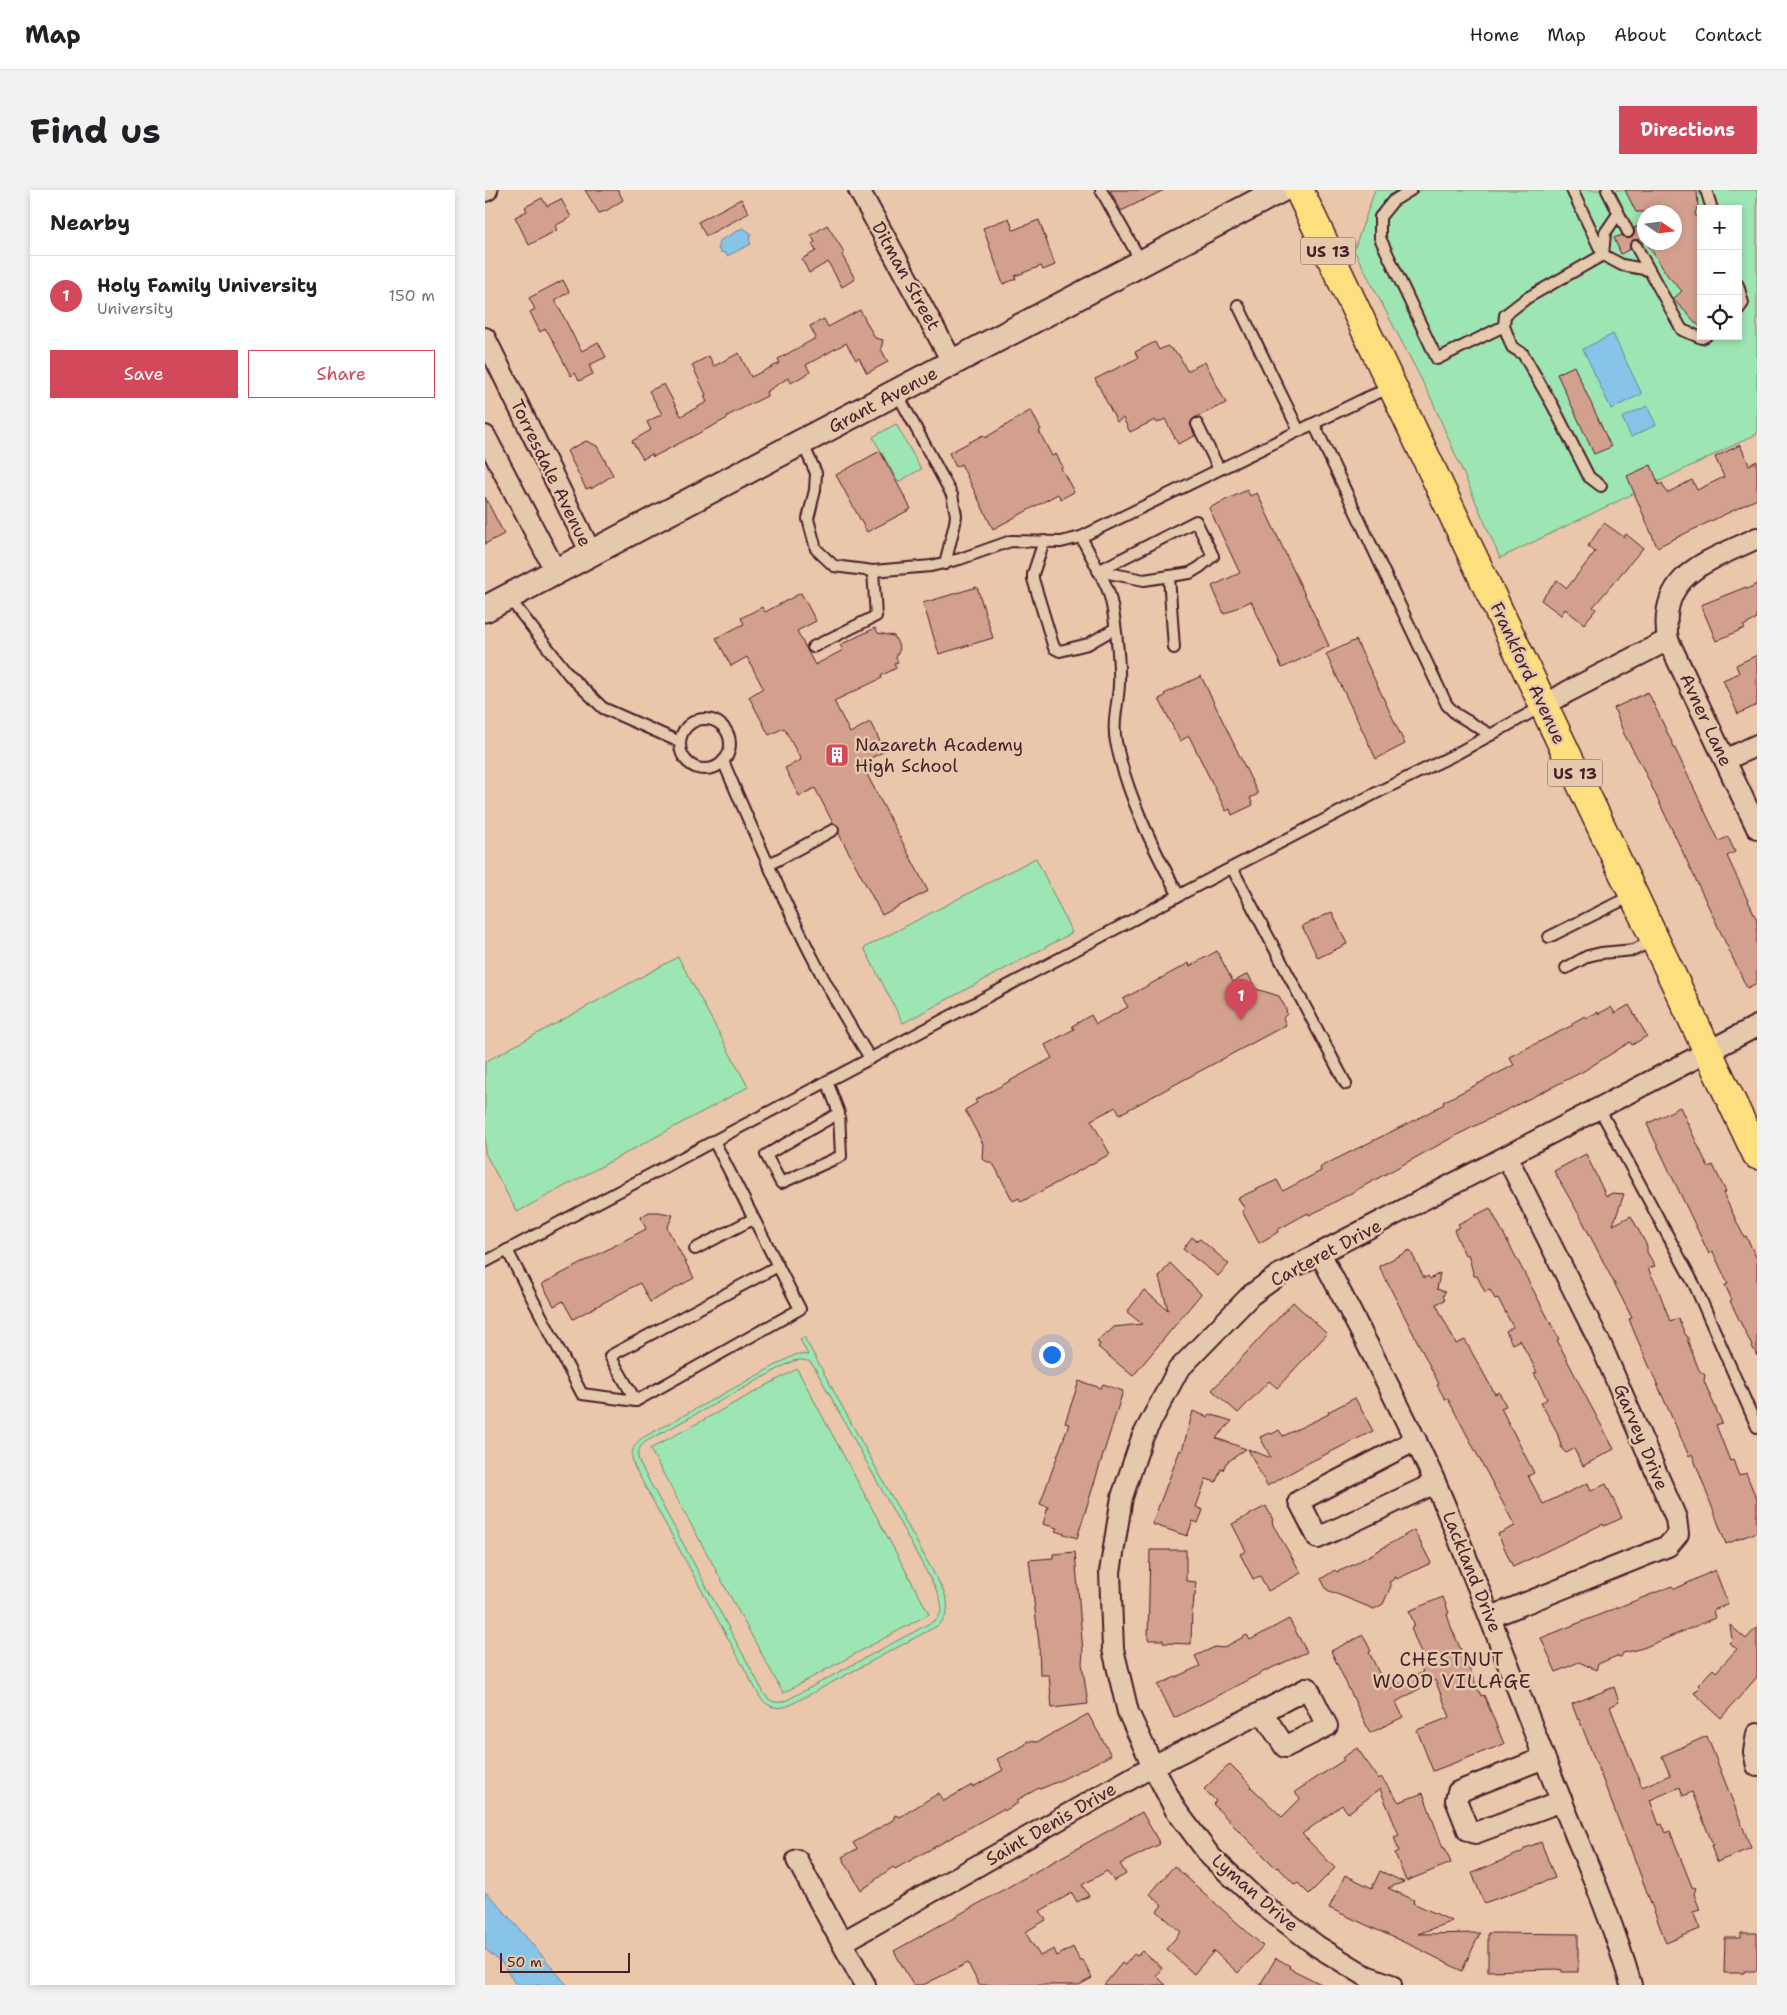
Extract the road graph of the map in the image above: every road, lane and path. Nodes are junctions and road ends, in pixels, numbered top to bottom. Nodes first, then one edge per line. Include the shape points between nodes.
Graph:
1 (859, 190) edge
2 (1101, 190) edge
3 (1280, 190) edge
4 (1299, 190) edge
5 (1411, 190) edge
6 (1572, 190) edge
7 (1607, 190) edge
8 (1706, 190) edge
9 (1711, 205) edge
10 (1617, 214) junction
11 (1628, 232) dead end
12 (1636, 246) dead end
13 (1603, 255) junction
14 (1143, 264) junction
15 (1649, 270) junction
16 (1238, 304) dead end
17 (1504, 326) junction
18 (1697, 336) edge
19 (485, 338) edge
20 (953, 363) junction
21 (1392, 387) junction
22 (897, 392) junction
23 (1197, 424) dead end
24 (1313, 424) junction
25 (1299, 431) junction
26 (485, 436) edge
27 (802, 442) junction
28 (1219, 470) junction
29 (1601, 486) dead end
30 (1081, 537) junction
31 (1757, 538) edge
32 (1044, 542) junction
33 (591, 553) junction
34 (945, 564) junction
35 (873, 571) junction
36 (1098, 571) junction
37 (556, 572) junction
38 (1169, 576) junction
39 (508, 597) junction
40 (485, 609) edge
41 (1115, 629) junction
42 (1668, 640) junction
43 (813, 647) dead end
44 (1174, 648) dead end
45 (1544, 706) junction
46 (1491, 735) junction
47 (679, 742) junction
48 (1757, 745) edge
49 (1725, 760) junction
50 (723, 761) junction
51 (1757, 828) edge
52 (833, 830) dead end
53 (1232, 868) junction
54 (770, 870) junction
55 (1633, 895) junction
56 (1179, 896) junction
57 (1549, 936) dead end
58 (1655, 940) junction
59 (1566, 968) dead end
60 (1757, 1026) edge
61 (1708, 1052) junction
62 (870, 1058) junction
63 (827, 1081) junction
64 (1346, 1084) dead end
65 (1599, 1108) junction
66 (839, 1114) junction
67 (714, 1141) junction
68 (1757, 1155) edge
69 (1507, 1157) junction
70 (753, 1218) junction
71 (695, 1249) dead end
72 (507, 1250) junction
73 (1320, 1253) junction
74 (485, 1262) edge
75 (778, 1266) junction
76 (635, 1401) junction
77 (1757, 1427) edge
78 (1416, 1440) junction
79 (1435, 1482) junction
80 (1491, 1617) junction
81 (1262, 1712) dead end
82 (1757, 1734) edge
83 (1544, 1758) junction
84 (1153, 1766) junction
85 (1757, 1766) edge
86 (1562, 1801) junction
87 (797, 1860) dead end
88 (843, 1942) junction
89 (865, 1985) edge
90 (1391, 1985) edge
91 (1631, 1985) edge

1 - 20 street, Ditman Street
2 - 14 lane
3 - 14 street, Grant Avenue
4 - 21 main road, Frankford Avenue / US 13
5 - 17 lane via 1393,201 1380,217 1380,238 1437,359
6 - 13 lane
7 - 10 lane
8 - 9 lane
10 - 11 lane
10 - 13 lane via 1605,233
12 - 15 lane
13 - 15 lane via 1622,265
13 - 17 lane via 1527,298 1505,316
14 - 20 street, Grant Avenue
15 - 18 lane via 1683,330
16 - 25 lane
17 - 29 lane via 1512,347 1523,354 1553,406 1589,477
19 - 33 street, Torresdale Avenue
20 - 22 street, Grant Avenue
21 - 24 lane
21 - 45 main road, Frankford Avenue / US 13
22 - 27 street, Grant Avenue
22 - 34 lane via 952,495 955,523
23 - 28 lane
24 - 25 lane
24 - 46 lane via 1447,705
25 - 28 lane
26 - 37 street
27 - 33 street, Grant Avenue
27 - 35 lane via 816,472 808,518 816,549 834,566
28 - 30 lane
30 - 32 lane
30 - 36 lane
31 - 42 street via 1698,566 1681,580 1669,600
32 - 34 lane via 1011,541
32 - 41 lane via 1033,579 1054,648 1060,651 1087,644
33 - 37 street, Grant Avenue
34 - 35 lane
35 - 43 lane via 876,616
36 - 38 lane via 1144,580
36 - 38 lane via 1196,522 1213,556 1190,572
36 - 41 lane via 1108,590
37 - 39 street, Grant Avenue
38 - 44 lane
39 - 40 street, Grant Avenue
39 - 47 lane via 569,675 603,708
41 - 56 lane via 1119,685 1115,741 1137,808
42 - 45 street
42 - 49 street, Avner Lane
45 - 46 lane
45 - 55 main road, Frankford Avenue / US 13
46 - 53 lane
47 - 50 lane via 683,757 694,767 710,768
47 - 50 lane via 692,722 699,719 715,721 726,731 729,739 730,747
48 - 49 street
49 - 51 street, Avner Lane
50 - 54 lane
52 - 54 lane
53 - 56 lane
53 - 64 lane
54 - 62 lane via 843,1016
55 - 57 lane
55 - 58 main road, Frankford Avenue / US 13
56 - 62 lane
58 - 59 lane via 1635,950 1594,954
58 - 61 main road, Frankford Avenue / US 13
60 - 61 street, Carteret Drive
61 - 65 street, Carteret Drive
61 - 68 main road, Frankford Avenue / US 13
62 - 63 lane
63 - 66 lane
63 - 67 lane
65 - 69 street, Carteret Drive
65 - 77 lane via 1695,1286
66 - 66 lane via 766,1155 781,1183 841,1156
67 - 70 lane
67 - 72 lane
69 - 73 street, Carteret Drive
69 - 80 street, Garvey Drive via 1601,1345 1676,1518 1678,1534 1669,1546
70 - 71 lane
70 - 75 lane
72 - 74 lane
72 - 76 lane via 582,1394
73 - 78 street, Lackland Drive
73 - 84 street, Carteret Drive via 1280,1274 1251,1295 1178,1370 1142,1438 1130,1471 1109,1572 1113,1649 1128,1712
75 - 76 lane via 800,1309
75 - 76 lane via 611,1356
78 - 79 street, Lackland Drive
78 - 79 street via 1299,1501 1318,1538
79 - 80 street, Lackland Drive
80 - 83 street, Lackland Drive
81 - 84 street, Saint Denis Drive
82 - 85 street via 1754,1752
83 - 86 street, Lackland Drive
83 - 86 street via 1458,1792 1455,1800 1468,1830 1475,1833
84 - 88 street, Saint Denis Drive
84 - 90 street, Lyman Drive via 1175,1809 1211,1857 1263,1905 1317,1946 1366,1976
86 - 91 street, Lackland Drive via 1610,1921
87 - 88 street
88 - 89 street

